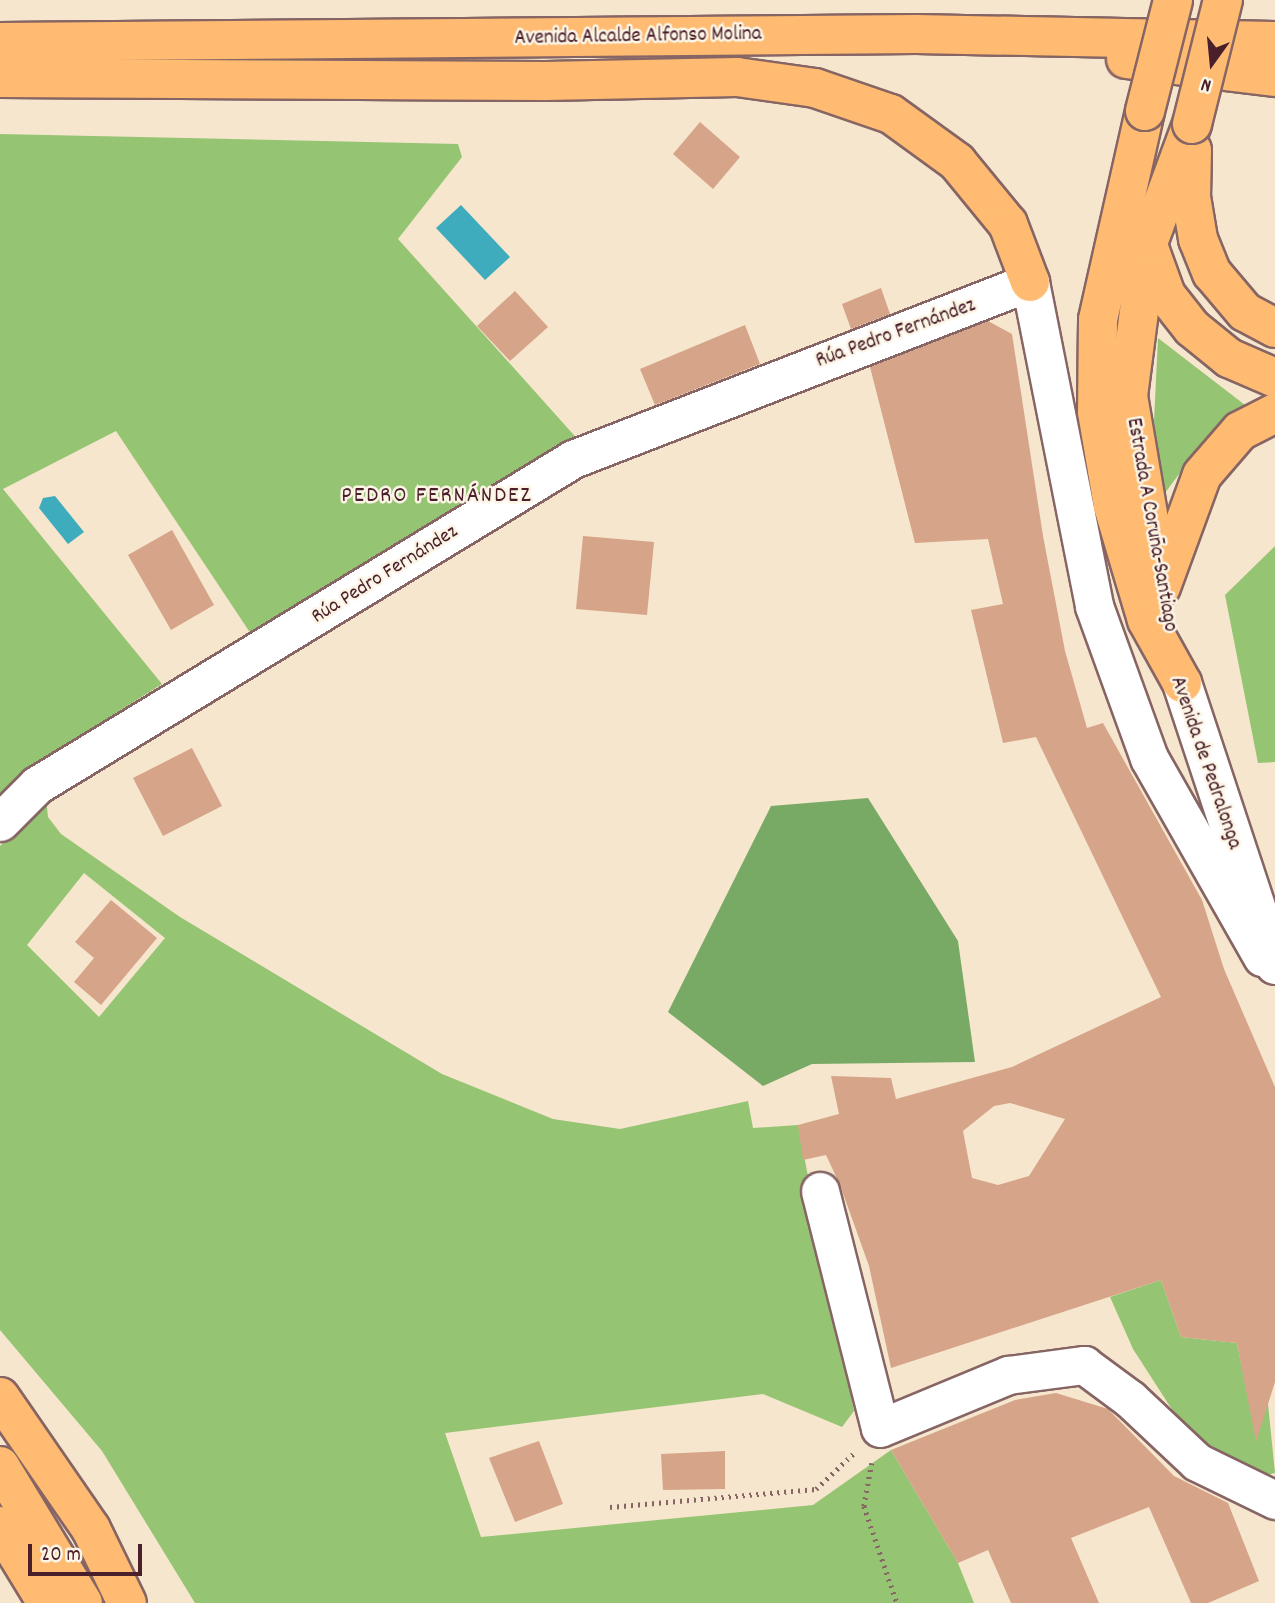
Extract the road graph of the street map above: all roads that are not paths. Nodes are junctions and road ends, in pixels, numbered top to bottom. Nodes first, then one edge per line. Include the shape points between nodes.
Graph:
1 (1173, 0) edge
2 (1223, 0) edge
3 (916, 34) junction
4 (1275, 41) edge
5 (0, 45) edge
6 (1275, 77) edge
7 (0, 78) edge
8 (289, 79) junction
9 (1145, 111) junction
10 (1192, 124) junction
11 (1148, 243) junction
12 (1030, 282) junction
13 (1275, 328) edge
14 (1275, 378) edge
15 (1275, 412) edge
16 (1161, 589) junction
17 (1182, 683) junction
18 (0, 822) edge
19 (1275, 965) edge
20 (1275, 979) edge
21 (820, 1191) dead end
22 (0, 1397) edge
23 (0, 1466) edge
24 (1275, 1500) edge
25 (0, 1526) edge
26 (47, 1603) edge
27 (83, 1603) edge
28 (127, 1603) edge

1 - 9 main road, bridge
2 - 10 main road, Estrada A Coruña-Santiago, bridge
3 - 4 main road, Avenida Alcalde Alfonso Molina
3 - 5 main road, Avenida Alcalde Alfonso Molina
3 - 6 main road
5 - 8 main road via 132,65
7 - 8 main road
8 - 12 main road via 737,77 816,88 891,114 957,162 1008,224
9 - 11 main road
9 - 17 main road, Avenida de Pedralonga via 1098,320 1097,412 1113,506 1147,620
10 - 11 main road, Estrada A Coruña-Santiago
10 - 13 main road via 1191,197 1198,239 1212,273 1245,312
11 - 14 main road via 1166,295 1192,328 1229,358
11 - 16 main road, Estrada A Coruña-Santiago via 1128,396
12 - 18 street, Rúa Pedro Fernández via 573,459 37,785
12 - 20 street, Avenida de Pedralonga via 1094,606 1149,758
15 - 16 main road via 1241,431 1202,475
16 - 17 main road, Estrada A Coruña-Santiago
17 - 19 street, Avenida de Pedralonga
21 - 24 street via 880,1428 1008,1375 1084,1365 1130,1399 1198,1462
22 - 28 main road via 90,1529
23 - 27 main road
25 - 26 main road

